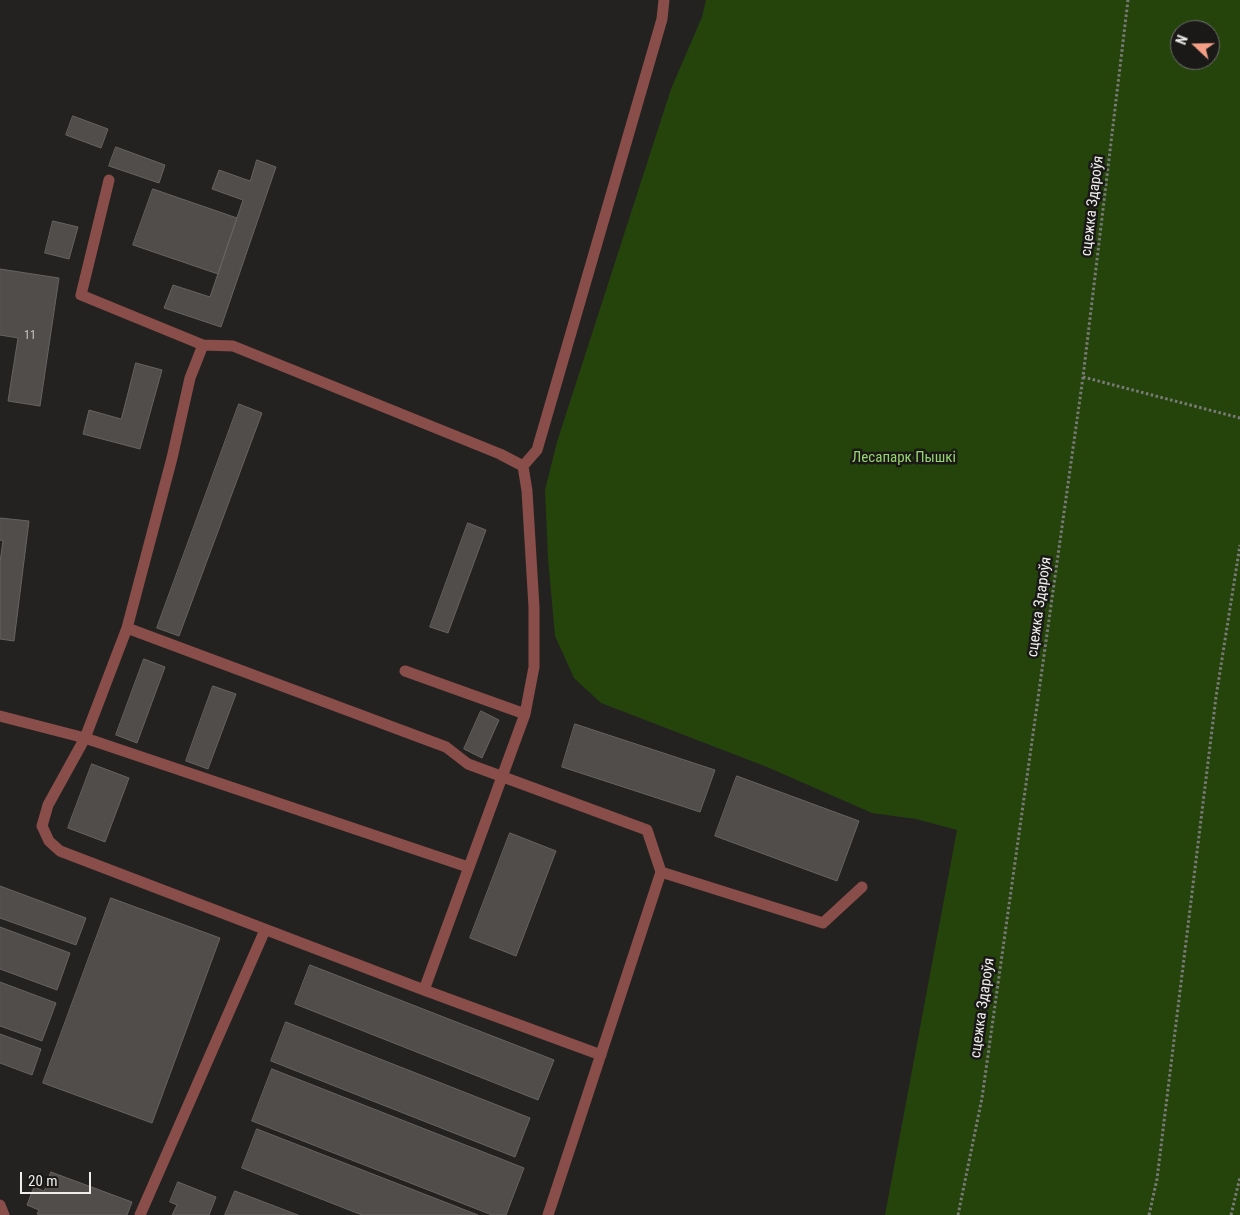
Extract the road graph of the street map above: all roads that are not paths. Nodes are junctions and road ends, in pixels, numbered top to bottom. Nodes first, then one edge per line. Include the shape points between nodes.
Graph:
1 (664, 0) edge
2 (109, 180) dead end
3 (203, 345) junction
4 (523, 466) junction
5 (127, 628) junction
6 (406, 671) dead end
7 (525, 714) junction
8 (0, 716) edge
9 (85, 738) junction
10 (502, 776) junction
11 (468, 867) junction
12 (661, 872) junction
13 (862, 887) dead end
14 (265, 930) junction
15 (424, 990) junction
16 (601, 1055) junction
17 (0, 1205) edge
18 (4, 1215) edge
19 (140, 1215) edge
20 (548, 1215) edge

1 - 4 lane via 662,19 537,450
2 - 3 lane via 81,295
3 - 4 lane via 233,346
3 - 5 lane via 190,378
4 - 7 lane via 528,491 534,607 534,667
5 - 9 lane
5 - 10 lane via 446,747 468,764
6 - 7 lane
7 - 10 lane
8 - 9 lane
9 - 11 lane
9 - 14 lane via 48,805 42,826 49,841 60,851
10 - 11 lane
10 - 12 lane via 648,830
11 - 15 lane
12 - 13 lane via 823,922
12 - 16 lane
14 - 15 lane
14 - 19 lane
15 - 16 lane
16 - 20 lane
17 - 18 lane

